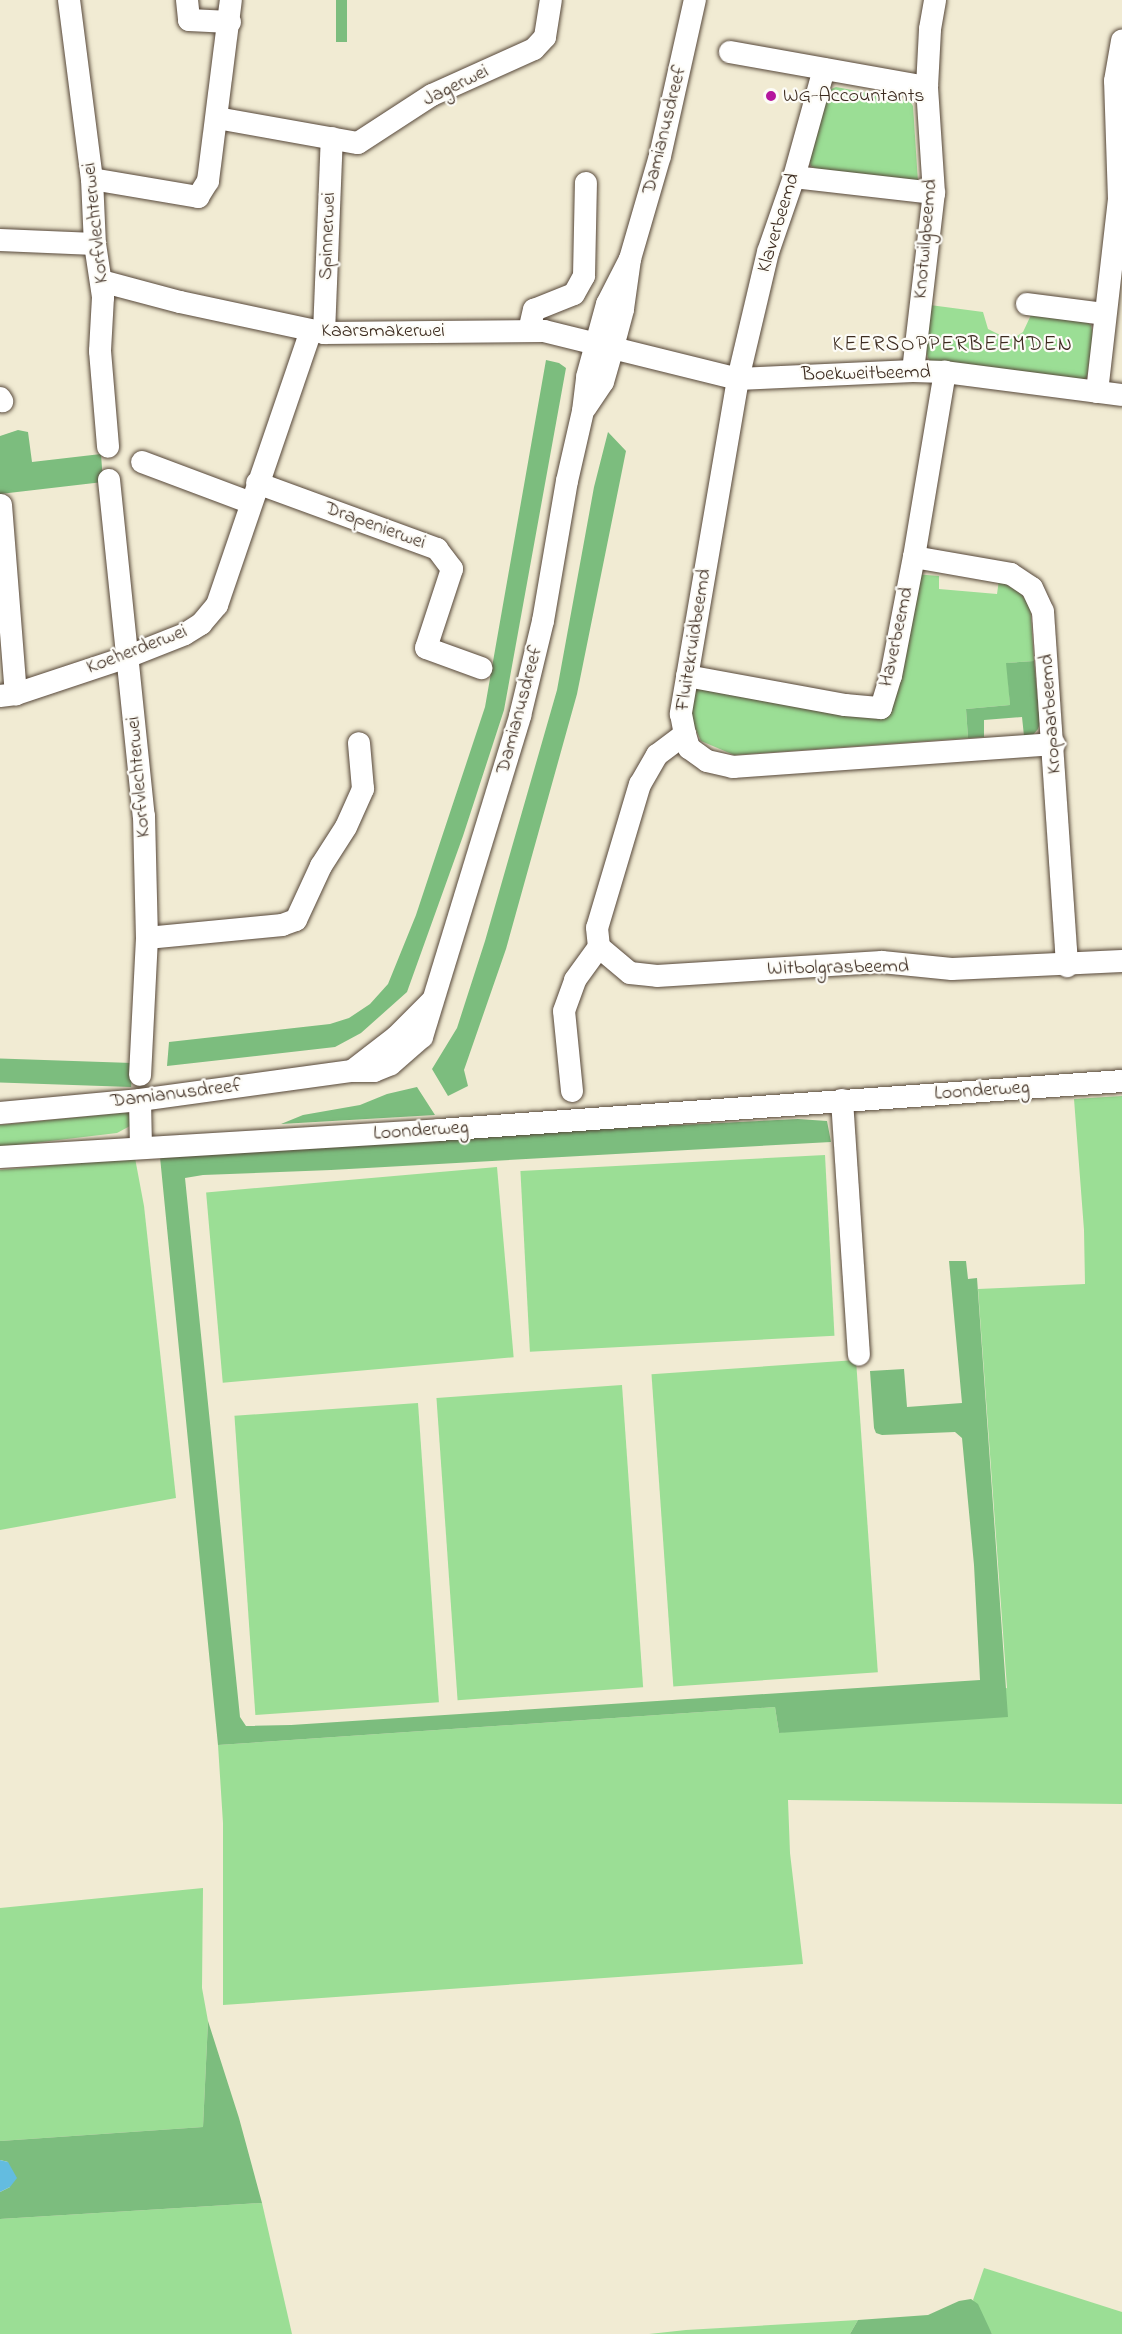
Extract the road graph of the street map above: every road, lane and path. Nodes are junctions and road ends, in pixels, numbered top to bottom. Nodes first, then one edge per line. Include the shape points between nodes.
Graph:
1 (69, 0) edge
2 (187, 0) edge
3 (551, 0) edge
4 (694, 0) edge
5 (935, 0) edge
6 (230, 11) edge
7 (1122, 41) edge
8 (730, 52) dead end
9 (824, 69) junction
10 (927, 87) junction
11 (217, 118) junction
12 (332, 138) junction
13 (794, 177) junction
14 (92, 179) junction
15 (586, 183) dead end
16 (934, 193) junction
17 (0, 240) edge
18 (94, 244) junction
19 (101, 281) junction
20 (1027, 304) dead end
21 (1104, 314) junction
22 (529, 331) junction
23 (317, 332) junction
24 (605, 345) junction
25 (912, 371) junction
26 (945, 372) junction
27 (738, 378) junction
28 (1097, 392) junction
29 (1122, 395) edge
30 (108, 447) dead end
31 (142, 462) dead end
32 (109, 480) dead end
33 (254, 493) junction
34 (1, 505) edge
35 (914, 557) junction
36 (127, 657) junction
37 (481, 668) dead end
38 (687, 676) junction
39 (8, 695) edge
40 (685, 734) junction
41 (359, 743) dead end
42 (1054, 744) junction
43 (147, 938) junction
44 (599, 947) junction
45 (1122, 962) edge
46 (1067, 966) junction
47 (140, 1075) dead end
48 (1122, 1082) edge
49 (572, 1091) dead end
50 (140, 1100) junction
51 (842, 1100) junction
52 (0, 1113) edge
53 (141, 1148) junction
54 (0, 1157) edge
55 (859, 1354) dead end

1 - 14 street, Korfvlechterwei
2 - 6 street via 189,20
3 - 12 street, Jagerwei via 545,37 534,49 432,95 358,143
4 - 24 street, Damianusdreef via 660,156 630,259 623,309
5 - 10 street, Knotwilgbeemd
6 - 11 street
7 - 21 street via 1115,81 1119,200
8 - 9 street
9 - 10 street
9 - 13 street, Klaverbeemd
10 - 16 street, Knotwilgbeemd
11 - 12 street, Jagerwei
11 - 14 street via 208,180 198,197
12 - 23 street, Spinnerwei
13 - 16 street
13 - 27 street, Klaverbeemd via 768,252
14 - 18 street, Korfvlechterwei
15 - 22 street via 584,276 574,294 534,310
16 - 25 street, Knotwilgbeemd
17 - 18 street
18 - 19 street, Korfvlechterwei
19 - 23 street, Kaarsmakerwei
19 - 30 street, Korfvlechterwei via 100,351
20 - 21 street
21 - 28 street
22 - 23 street, Kaarsmakerwei
22 - 24 street, Kaarsmakerwei
23 - 33 street, Koeherderwei
24 - 27 street, Boekweitbeemd
24 - 50 street, Damianusdreef via 603,382 583,411 543,621 520,716 432,1002 352,1071
25 - 26 street, Boekweitbeemd
25 - 27 street, Boekweitbeemd
26 - 28 street, Boekweitbeemd
26 - 35 street, Haverbeemd
27 - 38 street, Fluitekruidbeemd
28 - 29 street, Boekweitbeemd
31 - 33 street
32 - 36 street, Korfvlechterwei
33 - 36 street, Koeherderwei via 217,605 201,624 185,634
33 - 37 street, Drapenierwei via 437,549 452,569 426,648
34 - 39 street, Koeherderwei
35 - 38 street, Haverbeemd via 881,708
35 - 42 street, Kropaarbeemd via 1011,574 1032,588 1043,612
36 - 39 street, Koeherderwei
36 - 43 street, Korfvlechterwei via 144,816
38 - 40 street, Fluitekruidbeemd via 681,714
40 - 42 street, Fluitekruidbeemd via 689,748 707,761 733,767
40 - 44 street via 657,755 640,783 597,928
41 - 43 street via 363,789 296,920 282,925
42 - 46 street, Kropaarbeemd
43 - 47 street, Korfvlechterwei
44 - 46 street, Witbolgrasbeemd via 630,973 657,976 882,962 952,969
44 - 49 street via 575,980 564,1011
45 - 46 street, Witbolgrasbeemd
48 - 51 street, Loonderweg
50 - 52 street, Damianusdreef
50 - 53 street
51 - 53 street, Loonderweg
51 - 55 street
53 - 54 street, Loonderweg

